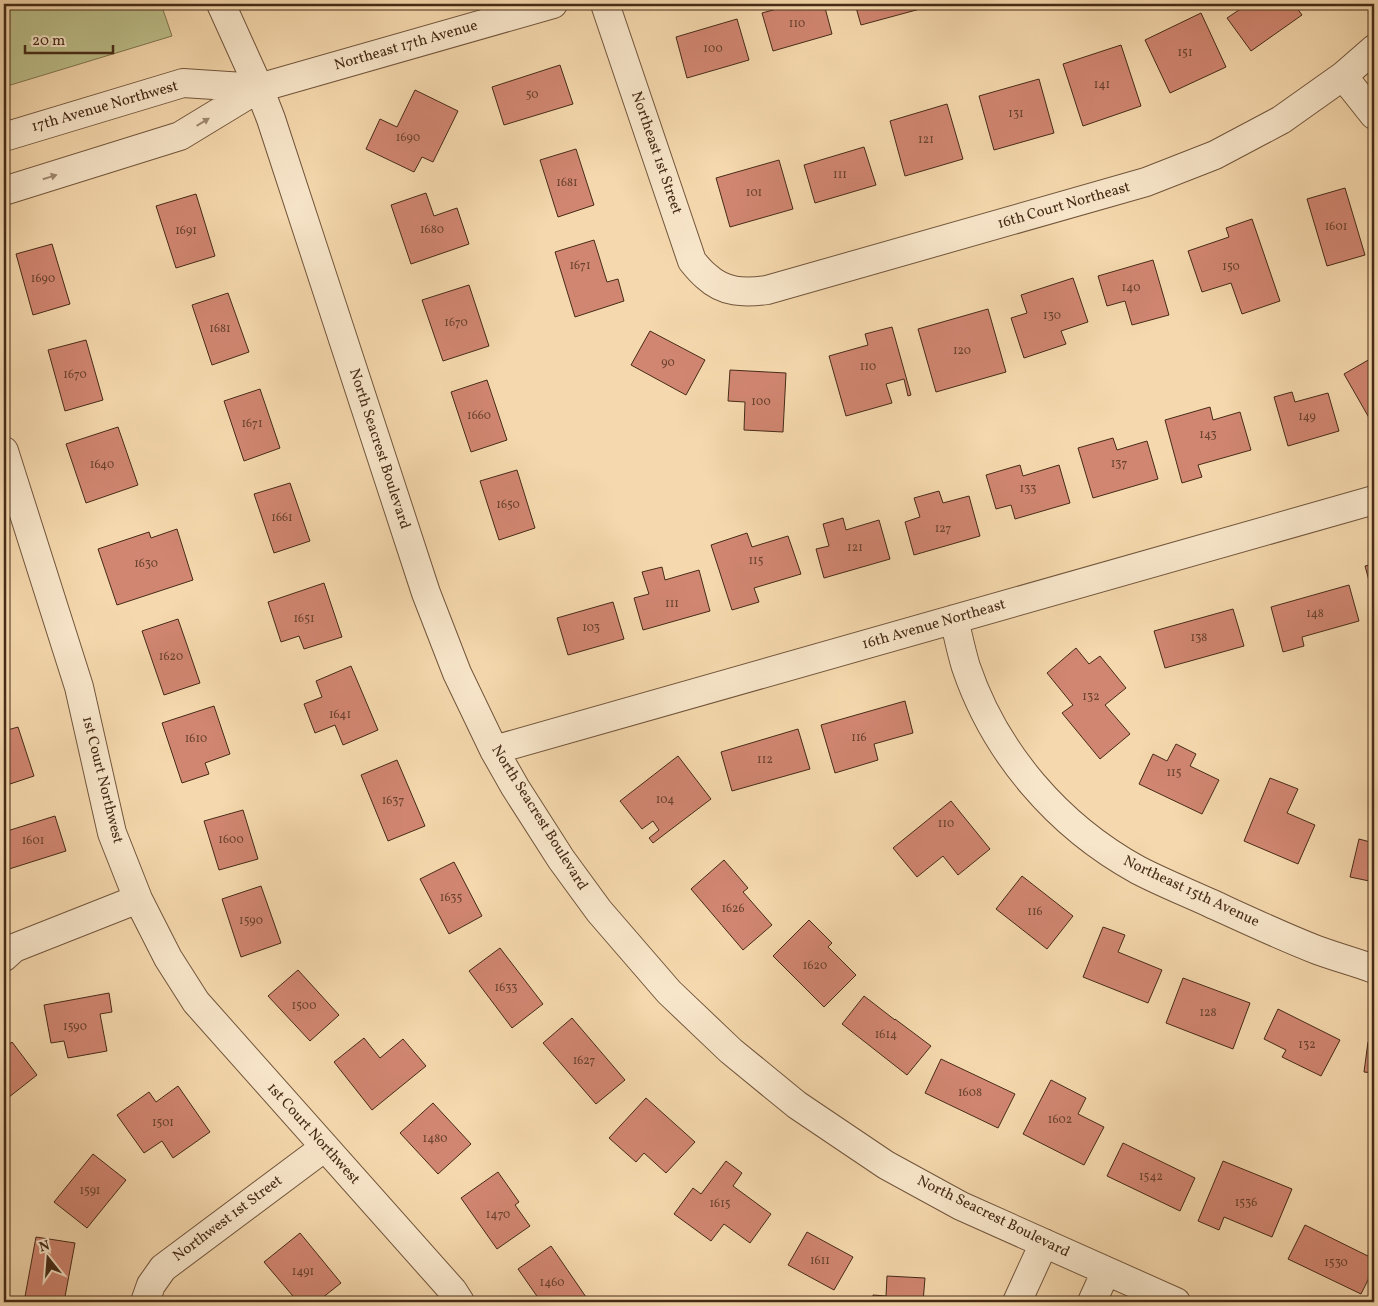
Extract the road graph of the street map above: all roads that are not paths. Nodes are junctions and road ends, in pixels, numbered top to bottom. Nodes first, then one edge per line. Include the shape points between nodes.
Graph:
1 (221, 4) edge
2 (553, 4) edge
3 (605, 4) edge
4 (1374, 49) edge
5 (1343, 76) junction
6 (259, 88) junction
7 (1374, 116) edge
8 (4, 137) edge
9 (4, 191) edge
10 (724, 288) joint
11 (4, 451) edge
12 (1374, 500) edge
13 (954, 619) junction
14 (494, 750) junction
15 (138, 899) junction
16 (4, 957) edge
17 (1374, 969) edge
18 (325, 1147) junction
19 (1044, 1243) junction
20 (1106, 1271) junction
21 (145, 1302) edge
22 (460, 1302) edge
23 (1017, 1302) edge
24 (1092, 1302) edge
25 (1176, 1302) edge

1 - 6 street, North Seacrest Boulevard
2 - 6 street, Northeast 17th Avenue
3 - 10 street, Northeast 1st Street via 692,261 706,277
4 - 5 street, 16th Court Northeast
5 - 7 street
5 - 10 street, 16th Court Northeast via 1281,120 1215,155 1146,182 767,290 745,293
6 - 8 street, 17th Avenue Northwest via 183,83
9 -> 6 street via 180,136
6 - 14 street, North Seacrest Boulevard via 426,593 457,673
11 - 15 street, 1st Court Northwest via 79,687 112,833
12 - 13 street, 16th Avenue Northeast
13 - 14 street, 16th Avenue Northeast
13 - 17 street, Northeast 15th Avenue via 966,667 1010,756 1058,812 1096,844 1138,870 1229,912 1316,950
14 - 19 street, North Seacrest Boulevard via 561,859 599,911 669,992 731,1051 798,1105 886,1165 961,1206
15 - 16 street via 14,948
15 - 18 street, 1st Court Northwest via 168,958 196,1002
18 - 21 street, Northwest 1st Street via 162,1268
18 - 22 street, 1st Court Northwest
19 - 20 street, North Seacrest Boulevard
19 - 23 street
20 - 24 street
20 - 25 street, North Seacrest Boulevard

